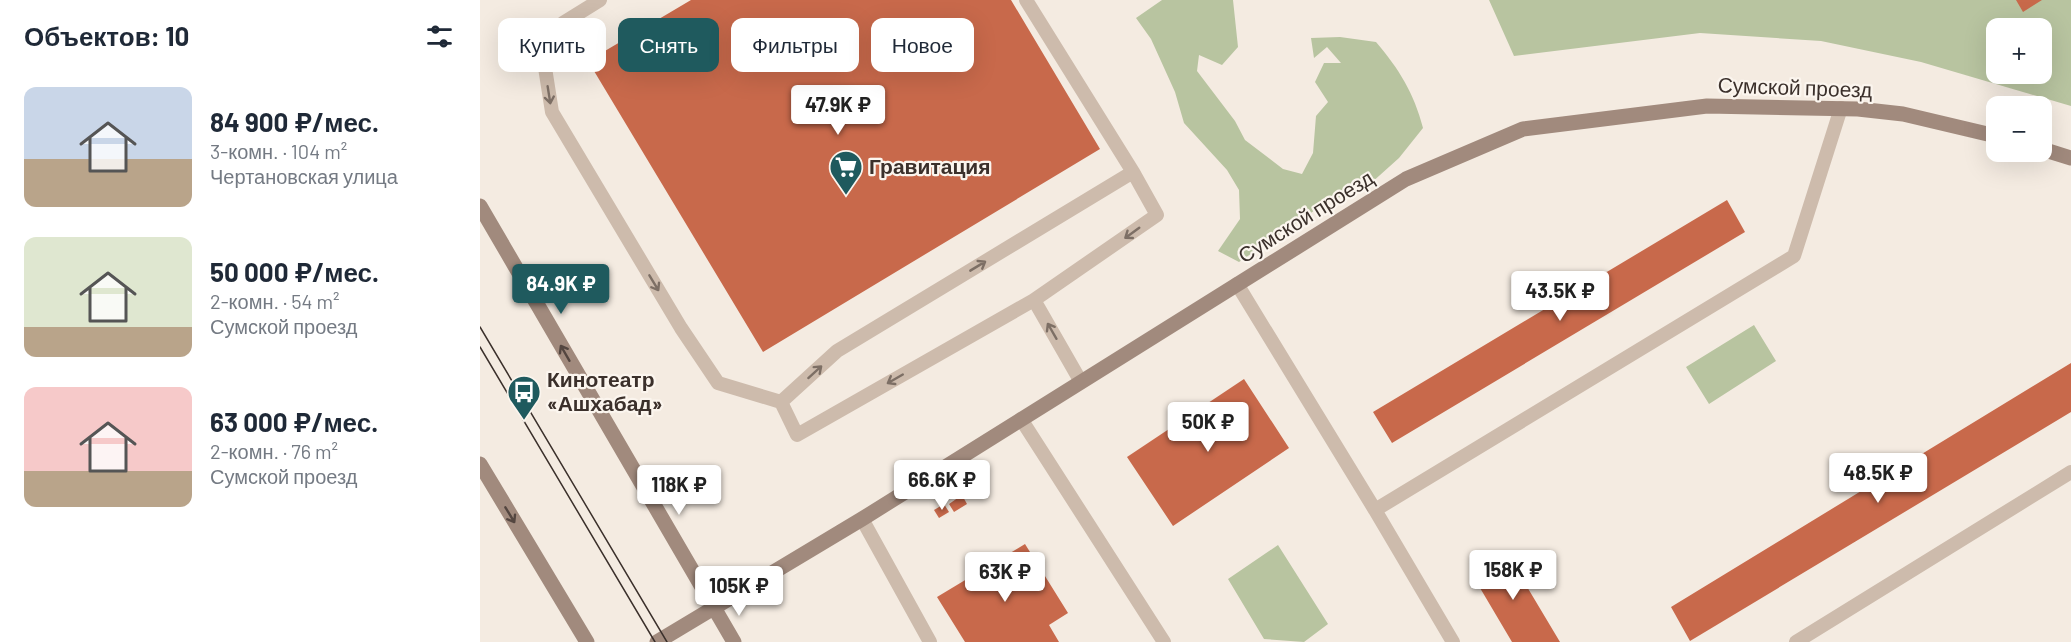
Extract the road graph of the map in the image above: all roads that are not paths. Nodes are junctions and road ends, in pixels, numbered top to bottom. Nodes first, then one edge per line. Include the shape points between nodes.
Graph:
1 (600, 0) edge
2 (1026, 0) edge
3 (1841, 108) junction
4 (1986, 134) edge
5 (2052, 152) edge
6 (2071, 158) edge
7 (1132, 172) junction
8 (480, 206) edge
9 (1237, 284) junction
10 (1034, 300) junction
11 (1081, 382) junction
12 (781, 402) junction
13 (1021, 420) junction
14 (480, 464) edge
15 (2071, 472) edge
16 (1375, 510) junction
17 (862, 519) junction
18 (714, 608) junction
19 (587, 642) edge
20 (657, 642) edge
21 (734, 642) edge
22 (930, 642) edge
23 (1164, 642) edge
24 (1453, 642) edge
25 (1796, 642) edge

1 -> 12 lane via 563,23 543,55 552,112 718,383
2 - 7 lane
3 - 4 street, Сумской проезд via 1903,114
3 - 9 street, Сумской проезд via 1707,106 1523,129 1406,179
3 - 16 lane via 1794,256
5 - 6 street
7 -> 10 lane via 1157,215
12 -> 7 lane via 837,351
18 -> 8 street
9 - 11 street, Сумской проезд
9 - 16 lane
11 -> 10 lane
10 -> 12 lane via 797,435
11 - 13 street, Сумской проезд
13 - 17 street, Сумской проезд
13 - 23 lane
14 -> 19 street
15 - 25 lane
16 - 24 lane
17 - 18 street, Сумской проезд
17 - 22 lane
18 - 20 street, Сумской проезд
18 - 21 street

